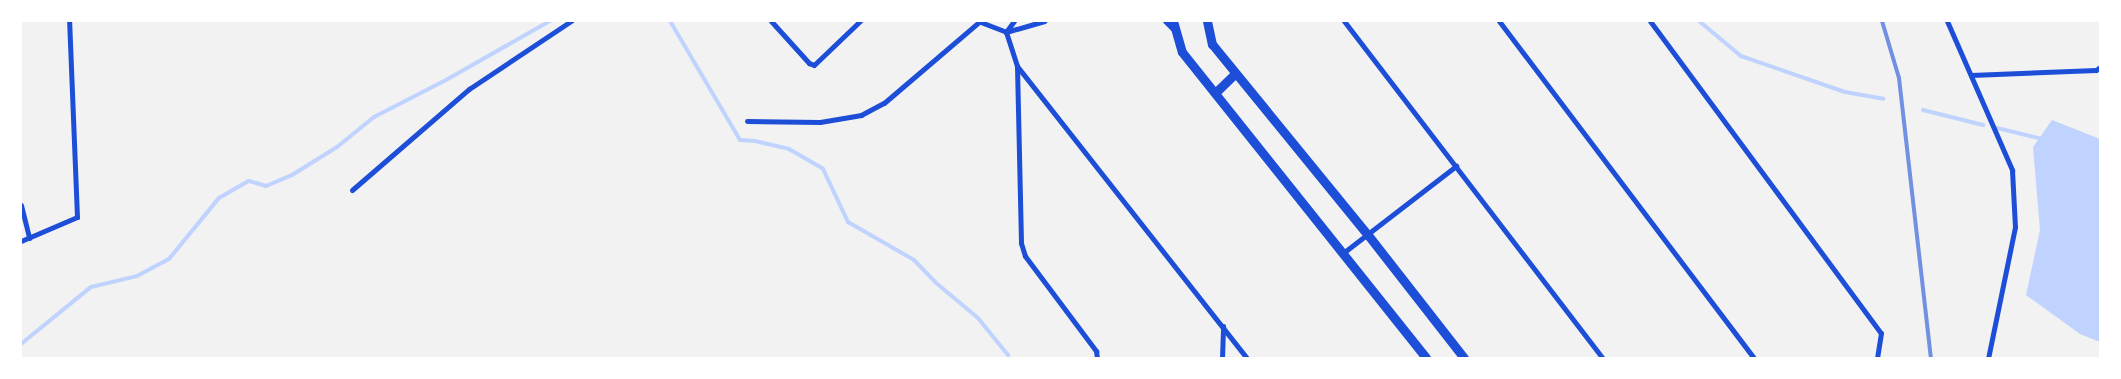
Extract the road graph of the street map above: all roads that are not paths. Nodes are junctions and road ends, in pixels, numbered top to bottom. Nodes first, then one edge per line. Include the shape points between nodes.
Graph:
1 (69, 21) edge
2 (571, 21) edge
3 (771, 21) edge
4 (860, 21) edge
5 (979, 21) edge
6 (1014, 21) edge
7 (1044, 21) edge
8 (1165, 21) edge
9 (1173, 21) edge
10 (1207, 21) edge
11 (1344, 21) edge
12 (1499, 21) edge
13 (1650, 21) edge
14 (1947, 21) edge
15 (1006, 32) junction
16 (1176, 32) junction
17 (1017, 66) junction
18 (2100, 67) edge
19 (1236, 74) junction
20 (1971, 75) junction
21 (1215, 93) junction
22 (747, 121) dead end
23 (1456, 166) junction
24 (352, 190) dead end
25 (21, 205) edge
26 (1368, 235) junction
27 (29, 238) junction
28 (21, 241) edge
29 (1343, 253) junction
30 (1223, 326) junction
31 (1098, 358) edge
32 (1222, 358) edge
33 (1247, 358) edge
34 (1426, 358) edge
35 (1464, 358) edge
36 (1603, 358) edge
37 (1754, 358) edge
38 (1877, 358) edge
39 (1988, 358) edge

1 - 27 street via 77,217
2 - 24 street via 469,89
3 - 4 street via 814,65
5 - 15 street
5 - 22 street via 884,103 861,115 826,122
6 - 15 street
7 - 15 street
8 - 16 street
9 - 16 street
10 - 19 street via 1212,44
11 - 23 street
12 - 37 street
13 - 38 street via 1881,333
14 - 20 street
15 - 17 street
16 - 21 street via 1182,52
17 - 30 street
17 - 31 street via 1021,243 1025,256
18 - 20 street via 2096,70
19 - 21 street
19 - 26 street
20 - 39 street via 2012,170 2015,227
21 - 29 street
23 - 26 street
23 - 36 street
25 - 27 street
26 - 29 street
26 - 35 street
27 - 28 street
29 - 34 street
30 - 32 street
30 - 33 street

